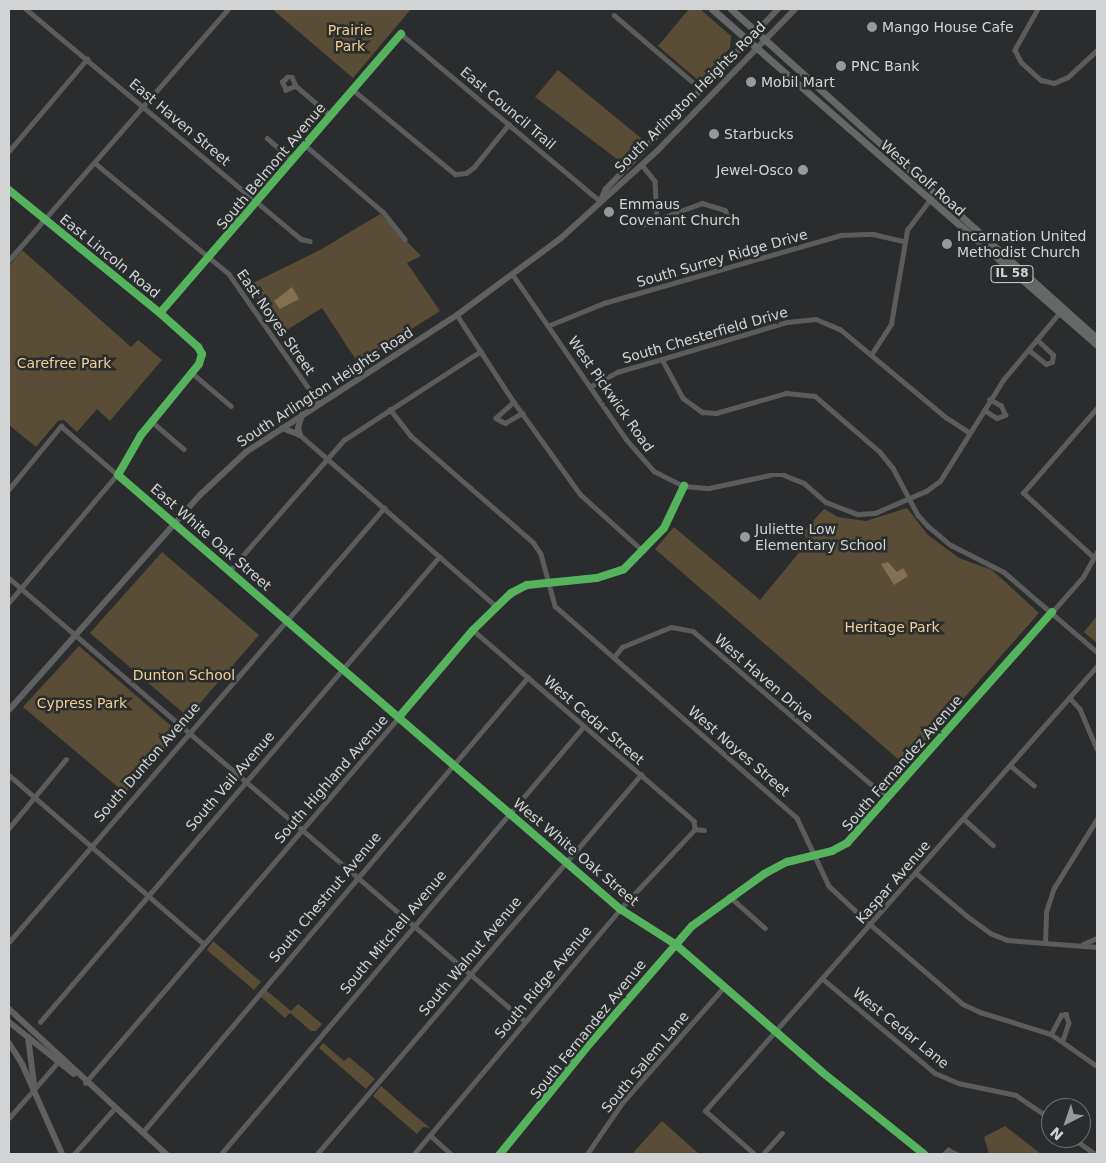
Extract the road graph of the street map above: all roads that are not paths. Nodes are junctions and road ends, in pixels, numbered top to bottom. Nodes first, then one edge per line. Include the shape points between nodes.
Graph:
1 (26, 9) edge
2 (228, 9) edge
3 (712, 9) edge
4 (731, 9) edge
5 (778, 9) edge
6 (796, 9) edge
7 (1038, 9) edge
8 (614, 15) dead end
9 (756, 31) junction
10 (401, 34) joint
11 (765, 39) junction
12 (748, 40) junction
13 (757, 47) junction
14 (1097, 50) edge
15 (87, 59) junction
16 (296, 86) dead end
17 (352, 89) junction
18 (701, 89) junction
19 (144, 107) junction
20 (330, 115) junction
21 (509, 124) junction
22 (267, 138) dead end
23 (305, 145) junction
24 (9, 151) edge
25 (292, 160) junction
26 (95, 163) junction
27 (642, 165) junction
28 (9, 190) edge
29 (935, 192) junction
30 (256, 200) junction
31 (928, 200) junction
32 (600, 201) junction
33 (45, 219) junction
34 (657, 219) junction
35 (730, 221) dead end
36 (642, 225) dead end
37 (405, 239) dead end
38 (310, 241) dead end
39 (903, 241) junction
40 (210, 257) junction
41 (9, 260) edge
42 (513, 275) junction
43 (1064, 308) junction
44 (160, 313) junction
45 (1059, 314) junction
46 (458, 315) junction
47 (550, 325) junction
48 (1097, 338) edge
49 (1037, 340) junction
50 (1097, 345) edge
51 (1029, 350) junction
52 (480, 351) junction
53 (872, 355) junction
54 (662, 359) junction
55 (192, 373) junction
56 (591, 386) junction
57 (990, 400) junction
58 (514, 402) junction
59 (319, 403) junction
60 (231, 406) dead end
61 (1097, 408) edge
62 (390, 409) junction
63 (984, 410) junction
64 (522, 413) junction
65 (303, 414) junction
66 (151, 421) junction
67 (282, 428) junction
68 (970, 433) junction
69 (300, 435) junction
70 (184, 449) dead end
71 (327, 459) junction
72 (118, 475) junction
73 (684, 486) junction
74 (9, 489) edge
75 (909, 498) junction
76 (384, 508) junction
77 (176, 523) junction
78 (643, 551) junction
79 (1097, 552) edge
80 (439, 557) junction
81 (1094, 558) junction
82 (230, 570) junction
83 (9, 578) edge
84 (547, 582) junction
85 (22, 588) junction
86 (9, 603) edge
87 (495, 605) junction
88 (1052, 612) junction
89 (286, 618) junction
90 (473, 630) junction
91 (77, 635) junction
92 (1097, 652) edge
93 (614, 657) junction
94 (1097, 666) edge
95 (343, 668) junction
96 (528, 678) junction
97 (1070, 698) junction
98 (9, 710) edge
99 (399, 717) junction
100 (584, 726) junction
101 (189, 731) junction
102 (1097, 748) edge
103 (66, 759) dead end
104 (452, 763) junction
105 (1011, 766) junction
106 (9, 775) edge
107 (641, 775) junction
108 (246, 780) junction
109 (1034, 785) dead end
110 (35, 797) junction
111 (887, 798) junction
112 (509, 812) junction
113 (964, 819) junction
114 (1097, 819) edge
115 (9, 828) edge
116 (695, 829) junction
117 (303, 830) junction
118 (704, 830) dead end
119 (91, 844) junction
120 (992, 845) dead end
121 (815, 855) junction
122 (565, 861) junction
123 (916, 873) junction
124 (357, 877) junction
125 (148, 894) junction
126 (729, 896) junction
127 (620, 909) junction
128 (414, 925) junction
129 (871, 925) junction
130 (765, 928) dead end
131 (1097, 938) edge
132 (9, 942) edge
133 (203, 943) junction
134 (1045, 943) junction
135 (675, 944) junction
136 (1082, 944) junction
137 (1097, 947) edge
138 (470, 973) junction
139 (823, 979) junction
140 (724, 987) junction
141 (9, 1009) edge
142 (20, 1019) junction
143 (525, 1021) junction
144 (9, 1022) edge
145 (40, 1022) dead end
146 (776, 1032) junction
147 (1051, 1034) junction
148 (28, 1038) junction
149 (1063, 1040) junction
150 (9, 1043) edge
151 (58, 1062) junction
152 (1097, 1066) edge
153 (85, 1083) junction
154 (34, 1090) junction
155 (114, 1109) junction
156 (1041, 1112) edge
157 (9, 1118) edge
158 (142, 1133) junction
159 (782, 1133) dead end
160 (430, 1135) junction
161 (62, 1154) edge
162 (74, 1154) edge
163 (166, 1154) edge
164 (221, 1154) edge
165 (318, 1154) edge
166 (414, 1154) edge
167 (451, 1154) edge
168 (500, 1154) edge
169 (587, 1154) edge
170 (754, 1154) edge
171 (763, 1154) edge
172 (924, 1154) edge
173 (944, 1154) edge
174 (957, 1154) edge

1 - 15 street, East Haven Street
2 - 19 street
3 - 12 main road, IL 58
4 - 9 main road, IL 58
5 - 9 main road, South Arlington Heights Road
6 - 11 main road, South Arlington Heights Road
7 - 14 street via 1016,50 1021,62 1041,80 1054,83 1068,77
8 - 18 street
9 - 11 main road, IL 58
9 - 12 main road, South Arlington Heights Road
10 - 17 street, South Belmont Avenue
10 - 21 street, East Council Trail
11 - 13 main road, South Arlington Heights Road
11 - 29 main road, West Golf Road / IL 58
12 - 13 main road, IL 58
12 - 18 main road, South Arlington Heights Road
13 - 27 main road, South Arlington Heights Road
13 - 31 main road, West Golf Road / IL 58
15 - 19 street, East Haven Street
15 - 24 street
16 - 20 street
17 - 20 street, South Belmont Avenue
17 - 21 street via 444,166 461,175 474,167
18 - 32 main road, South Arlington Heights Road via 606,189
19 - 26 street
19 - 30 street, East Haven Street
20 - 23 street, South Belmont Avenue
21 - 32 street, East Council Trail
22 - 25 street
23 - 25 street, South Belmont Avenue
23 - 37 street via 383,212
25 - 30 street, South Belmont Avenue
26 - 33 street
26 - 40 street, East Noyes Street
27 - 32 main road, South Arlington Heights Road
27 - 34 street via 654,181
28 - 33 street, East Lincoln Road
29 - 31 street
29 - 43 main road, West Golf Road / IL 58
30 - 38 street, East Haven Street via 301,238
30 - 40 street, South Belmont Avenue
31 - 39 street via 912,220
31 - 45 main road, West Golf Road / IL 58
32 - 42 main road, South Arlington Heights Road
33 - 41 street
33 - 44 street, East Lincoln Road
34 - 35 street via 702,203 725,210
34 - 36 street
39 - 47 street, South Surrey Ridge Drive via 874,234 841,235 604,304
39 - 53 street via 891,324
40 - 44 street, South Belmont Avenue
40 - 59 street, East Noyes Street via 241,288
42 - 46 main road, South Arlington Heights Road
42 - 47 street, West Pickwick Road
43 - 45 street
43 - 48 main road, West Golf Road / IL 58
44 - 55 street, East Lincoln Road via 198,346 202,354
45 - 49 street
45 - 50 main road, West Golf Road / IL 58
46 - 52 street
46 - 59 main road, South Arlington Heights Road
47 - 56 street, West Pickwick Road
49 - 51 street
49 - 51 street via 1053,355 1052,362 1046,364
51 - 57 street
52 - 58 street
52 - 62 street
53 - 54 street, South Chesterfield Drive via 840,330 816,319 787,322
53 - 68 street, South Chesterfield Drive via 946,418
54 - 56 street, South Chesterfield Drive via 617,372
54 - 75 street via 683,398 702,412 716,413 786,393 815,396 880,452 894,468
55 - 60 street
55 - 66 street
56 - 73 street, West Pickwick Road via 644,461 654,471
57 - 63 street
57 - 63 street via 1001,406 1005,415 997,418
58 - 64 street
58 - 64 street via 496,418 505,423
59 - 65 main road, South Arlington Heights Road
61 - 81 street via 1023,494
62 - 71 street via 351,434
62 - 84 street, West Noyes Street via 404,429 533,542 540,554
63 - 68 street
64 - 78 street via 580,494
65 - 67 main road, South Arlington Heights Road
65 - 69 main road via 298,428
66 - 70 street
66 - 72 street
67 - 69 main road
67 - 77 main road, South Arlington Heights Road via 246,452
68 - 75 street via 940,481
69 - 71 street
71 - 76 street
71 - 82 street
72 - 74 street, East White Oak Street via 61,426
72 - 77 street, East White Oak Street
72 - 85 street
73 - 75 street via 709,488 784,475 804,483 826,502 858,514 875,513
73 - 78 street, South Highland Avenue via 672,516
75 - 88 street via 923,522 950,545 1004,572
76 - 80 street
76 - 89 street, South Dunton Avenue
77 - 82 street, East White Oak Street
77 - 91 main road, South Arlington Heights Road
78 - 84 street, South Highland Avenue via 613,575
79 - 81 street, South Fernandez Avenue
80 - 87 street
80 - 95 street, South Vail Avenue
81 - 88 street, South Fernandez Avenue
82 - 89 street, East White Oak Street
83 - 85 street
84 - 87 street, South Highland Avenue via 519,588
84 - 93 street, West Noyes Street via 555,606
85 - 86 street
85 - 91 street
87 - 90 street, South Highland Avenue
88 - 92 street
88 - 111 street, South Fernandez Avenue
89 - 95 street, West White Oak Street
89 - 101 street, South Dunton Avenue
90 - 96 street, West Cedar Street
90 - 99 street, South Highland Avenue
91 - 98 main road, South Arlington Heights Road
91 - 101 street
93 - 111 street, West Haven Drive via 622,647 671,627 693,631
93 - 121 street, West Noyes Street via 798,818
94 - 97 street, Kaspar Avenue
95 - 99 street, West White Oak Street
95 - 108 street, South Vail Avenue
96 - 100 street, West Cedar Street
96 - 104 street, South Chestnut Avenue
97 - 102 street via 1080,709
97 - 105 street, Kaspar Avenue
99 - 104 street, West White Oak Street
99 - 117 street, South Highland Avenue
100 - 107 street, West Cedar Street
100 - 112 street, South Mitchell Avenue
101 - 108 street
101 - 119 street, South Dunton Avenue
103 - 110 street
104 - 112 street, West White Oak Street
104 - 124 street, South Chestnut Avenue
105 - 109 street
105 - 113 street, Kaspar Avenue
106 - 110 street
107 - 116 street, West Cedar Street via 694,821
107 - 122 street, South Walnut Avenue
108 - 117 street
108 - 125 street, South Vail Avenue
110 - 115 street
110 - 119 street
111 - 121 street, South Fernandez Avenue via 847,843
112 - 122 street, West White Oak Street
112 - 128 street, South Mitchell Avenue
113 - 120 street
113 - 123 street, Kaspar Avenue
114 - 134 street via 1054,888 1046,912
116 - 118 street
116 - 127 street, South Ridge Avenue
117 - 124 street
117 - 133 street, South Highland Avenue
119 - 125 street
119 - 132 street, South Dunton Avenue
121 - 126 street, South Fernandez Avenue via 776,868
121 - 129 street, West Noyes Street via 829,886
122 - 127 street, West White Oak Street
122 - 138 street, South Walnut Avenue
123 - 129 street, Kaspar Avenue
123 - 134 street via 990,933 1006,940
124 - 128 street
124 - 158 street, South Chestnut Avenue
125 - 133 street
125 - 145 street, South Vail Avenue
126 - 130 street
126 - 135 street, South Fernandez Avenue
127 - 135 street, West White Oak Street
127 - 143 street, South Ridge Avenue
128 - 138 street
128 - 164 street, South Mitchell Avenue
129 - 139 street, Kaspar Avenue
129 - 147 street, West Noyes Street via 963,1004
131 - 136 street
133 - 153 street, South Highland Avenue
134 - 136 street
135 - 140 street, West White Oak Street
135 - 168 street, South Fernandez Avenue
136 - 137 street
138 - 143 street
138 - 165 street, South Walnut Avenue
139 - 146 street, Kaspar Avenue
139 - 156 street, West Cedar Lane via 935,1073 958,1083 1016,1095
140 - 146 street, West White Oak Street
140 - 169 street, South Salem Lane via 622,1103
141 - 142 main road
142 - 148 main road
142 - 153 main road
143 - 160 street, South Ridge Avenue
144 - 148 main road
146 - 170 street, Kaspar Avenue via 705,1111
146 - 172 street, West White Oak Street
147 - 149 street, West Noyes Street
147 - 149 street via 1061,1015 1066,1014 1069,1023
148 - 151 main road
148 - 154 main road
149 - 152 street, West Noyes Street
150 - 154 main road
151 - 153 main road
151 - 154 street
153 - 155 main road
154 - 157 street
154 - 161 main road
155 - 158 main road
155 - 162 street
158 - 163 main road
159 - 171 street
160 - 166 street, South Ridge Avenue
160 - 167 street
173 - 174 street via 948,1150

